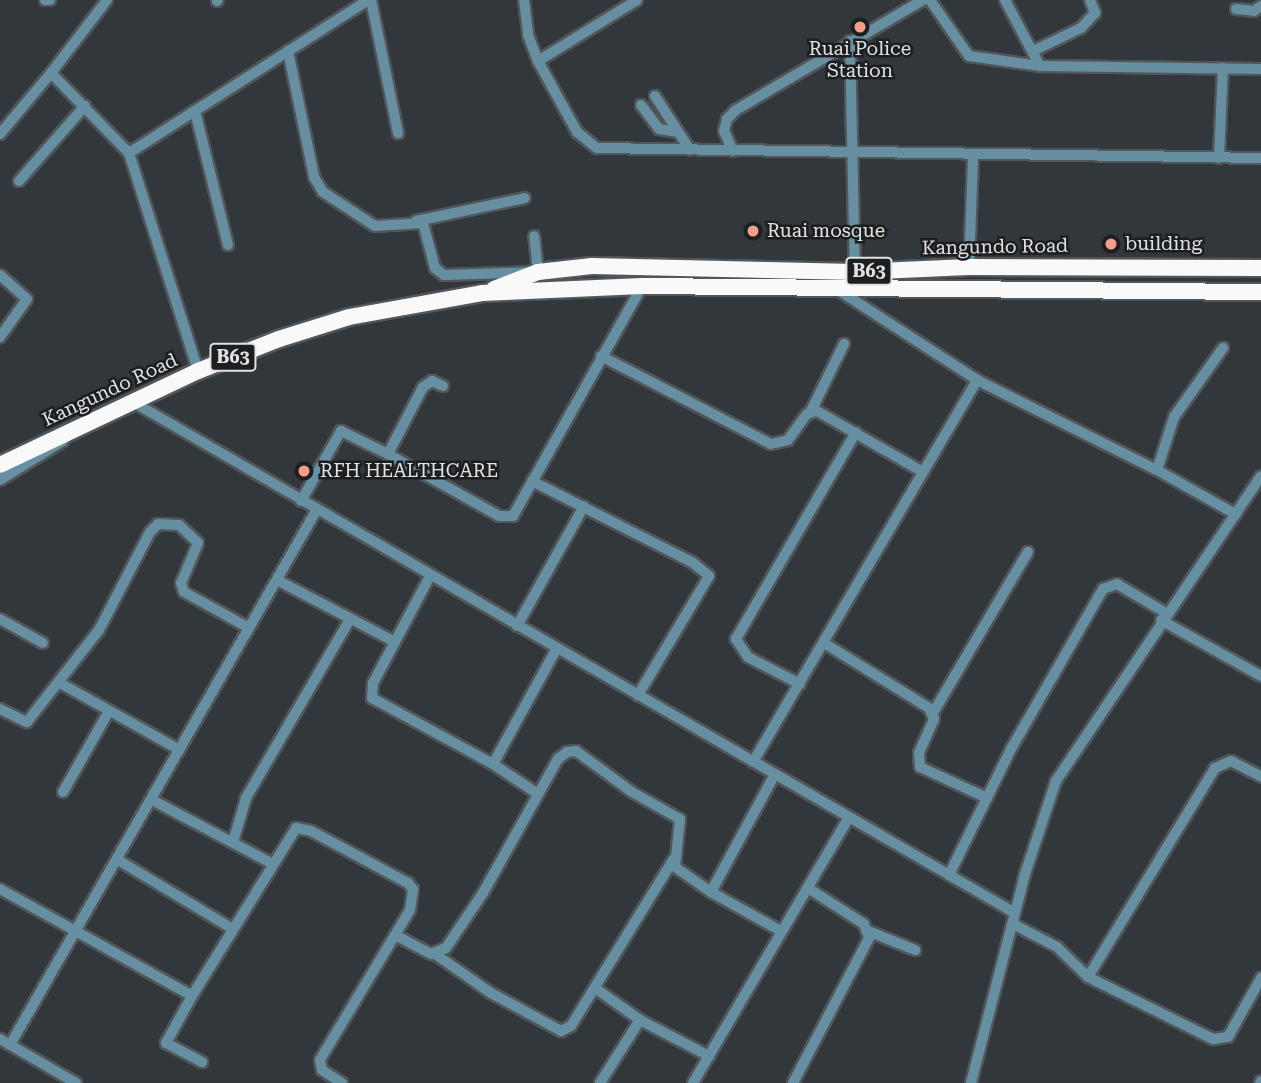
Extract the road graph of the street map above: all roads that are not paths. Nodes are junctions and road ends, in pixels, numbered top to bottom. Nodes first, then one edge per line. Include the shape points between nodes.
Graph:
1 (107, 0) edge
2 (370, 0) edge
3 (524, 0) edge
4 (637, 0) edge
5 (923, 0) edge
6 (930, 0) edge
7 (1005, 0) edge
8 (1090, 0) edge
9 (1098, 0) edge
10 (1261, 6) edge
11 (1236, 9) dead end
12 (1095, 13) junction
13 (850, 41) junction
14 (289, 51) junction
15 (1033, 51) junction
16 (538, 61) junction
17 (1040, 66) junction
18 (1223, 68) junction
19 (1261, 69) edge
20 (51, 73) junction
21 (655, 96) dead end
22 (640, 105) dead end
23 (85, 106) junction
24 (195, 111) junction
25 (678, 132) junction
26 (398, 133) dead end
27 (0, 134) edge
28 (690, 150) junction
29 (733, 150) junction
30 (129, 153) junction
31 (854, 154) junction
32 (973, 156) junction
33 (1219, 158) junction
34 (1261, 158) edge
35 (19, 181) dead end
36 (525, 198) dead end
37 (416, 221) junction
38 (534, 236) dead end
39 (229, 246) dead end
40 (592, 267) junction
41 (969, 267) junction
42 (1261, 268) edge
43 (538, 272) junction
44 (855, 272) junction
45 (0, 275) edge
46 (642, 286) junction
47 (832, 286) junction
48 (594, 288) junction
49 (1261, 292) edge
50 (482, 293) junction
51 (0, 337) edge
52 (844, 344) dead end
53 (1223, 348) dead end
54 (601, 356) junction
55 (198, 370) junction
56 (977, 380) junction
57 (443, 386) dead end
58 (133, 402) junction
59 (811, 411) junction
60 (80, 426) junction
61 (856, 432) junction
62 (388, 454) junction
63 (0, 465) edge
64 (1157, 470) junction
65 (923, 472) junction
66 (1261, 476) edge
67 (0, 480) edge
68 (532, 481) junction
69 (301, 501) junction
70 (584, 506) junction
71 (316, 511) junction
72 (1235, 514) junction
73 (1028, 552) dead end
74 (430, 576) junction
75 (277, 580) junction
76 (1163, 617) junction
77 (0, 619) edge
78 (350, 619) junction
79 (517, 626) junction
80 (249, 628) junction
81 (395, 642) junction
82 (43, 643) dead end
83 (824, 643) junction
84 (557, 648) junction
85 (1261, 676) edge
86 (60, 683) junction
87 (800, 684) junction
88 (638, 695) junction
89 (0, 709) edge
90 (109, 711) junction
91 (933, 713) junction
92 (180, 750) junction
93 (753, 762) junction
94 (493, 764) junction
95 (775, 774) junction
96 (1261, 776) edge
97 (64, 792) dead end
98 (538, 794) junction
99 (987, 798) junction
100 (152, 800) junction
101 (849, 817) junction
102 (233, 842) junction
103 (118, 860) junction
104 (673, 860) junction
105 (271, 863) junction
106 (949, 874) junction
107 (808, 888) junction
108 (0, 889) edge
109 (711, 892) junction
110 (1014, 918) junction
111 (233, 929) junction
112 (781, 931) junction
113 (868, 931) junction
114 (76, 933) junction
115 (395, 935) junction
116 (915, 950) dead end
117 (435, 954) junction
118 (1088, 976) junction
119 (1261, 978) edge
120 (595, 988) junction
121 (192, 996) junction
122 (1256, 1003) edge
123 (640, 1020) junction
124 (5, 1042) edge
125 (709, 1056) junction
126 (202, 1062) dead end
127 (76, 1083) edge
128 (342, 1083) edge
129 (600, 1083) edge
130 (694, 1083) edge
131 (793, 1083) edge
132 (971, 1083) edge

1 - 20 street
2 - 14 street
2 - 26 street
3 - 16 street via 528,36
4 - 16 street
5 - 13 street
6 - 17 street via 969,56
7 - 15 street
8 - 12 street
9 - 12 street
10 - 11 street via 1254,11
12 - 15 street via 1081,29
13 - 29 street via 727,119 724,131
13 - 31 street
14 - 24 street
14 - 37 street via 318,187 375,226
15 - 17 street
16 - 28 street via 587,143 597,148
17 - 18 street
18 - 19 street
18 - 33 street
20 - 23 street
20 - 27 street
21 - 25 street
22 - 25 street via 659,129
23 - 30 street
23 - 35 street
24 - 30 street
24 - 39 street
25 - 28 street
28 - 29 street
29 - 31 street
30 - 55 street
31 - 32 street
31 - 44 street
32 - 33 street
32 - 41 street
33 - 34 street
36 - 37 street
37 - 43 street via 425,227 439,273
38 - 43 street
40 - 43 highway, Kangundo Road / B63
40 - 44 highway, Kangundo Road / B63
40 - 48 highway via 589,275
41 - 42 highway, Kangundo Road / B63
41 - 44 highway, Kangundo Road / B63
43 - 50 highway, Kangundo Road / B63
45 - 51 street via 27,299
46 - 47 highway, Kangundo Road / B63
46 - 48 highway, Kangundo Road / B63
46 - 54 street
47 - 49 highway, Kangundo Road / B63
47 - 56 street
48 - 50 highway, Kangundo Road / B63
50 - 55 highway, Kangundo Road / B63 via 346,317
52 - 59 street
53 - 64 street via 1174,417
54 - 59 street via 771,444 788,440
54 - 68 street
55 - 58 highway, Kangundo Road / B63
56 - 64 street via 1124,458
56 - 65 street
57 - 62 street via 432,381 423,387
58 - 60 highway, Kangundo Road / B63
58 - 69 street
59 - 61 street
60 - 63 highway, Kangundo Road / B63
60 - 67 street
61 - 65 street
61 - 87 street via 736,639 748,657
62 - 68 street via 505,518 517,513
62 - 69 street via 341,431
64 - 72 street
65 - 83 street
66 - 72 street
68 - 70 street
69 - 71 street
70 - 79 street
70 - 88 street via 692,562 709,576
71 - 74 street
71 - 75 street
72 - 76 street
73 - 91 street
74 - 79 street
74 - 81 street
75 - 78 street
75 - 80 street
76 - 85 street
76 - 99 street via 1117,584 1103,589
76 - 110 street via 1056,780
77 - 82 street
78 - 81 street
78 - 102 street via 246,798
79 - 84 street
80 - 86 street via 184,592 181,583 198,543 179,525 158,524 99,630
80 - 92 street
81 - 94 street via 373,683 372,698
83 - 87 street
83 - 91 street
84 - 88 street
84 - 94 street
86 - 89 street via 27,722
86 - 90 street
87 - 93 street
88 - 93 street
90 - 92 street
90 - 97 street
91 - 99 street via 919,753 920,767
92 - 100 street
93 - 95 street
94 - 98 street
95 - 101 street
95 - 109 street
96 - 118 street via 1231,761 1215,768
98 - 104 street via 558,758 576,751 632,792 680,819
98 - 117 street via 483,893 446,948
99 - 106 street
100 - 102 street
100 - 103 street
101 - 106 street
101 - 107 street
102 - 105 street
103 - 111 street
103 - 114 street
104 - 109 street via 680,873
104 - 120 street
105 - 111 street
105 - 115 street via 290,832 303,827 408,883 414,898
106 - 110 street
107 - 112 street
107 - 113 street
108 - 114 street via 36,905
109 - 112 street
110 - 118 street via 1057,947
110 - 132 street
111 - 121 street
112 - 125 street
113 - 116 street
113 - 131 street via 865,949
114 - 121 street
114 - 124 street
115 - 117 street
115 - 128 street via 320,1060 322,1070
117 - 120 street via 491,993 561,1031 571,1026
118 - 122 street via 1221,1041
119 - 122 street
120 - 123 street
121 - 126 street via 166,1043
123 - 125 street
123 - 129 street
124 - 127 street
125 - 130 street

